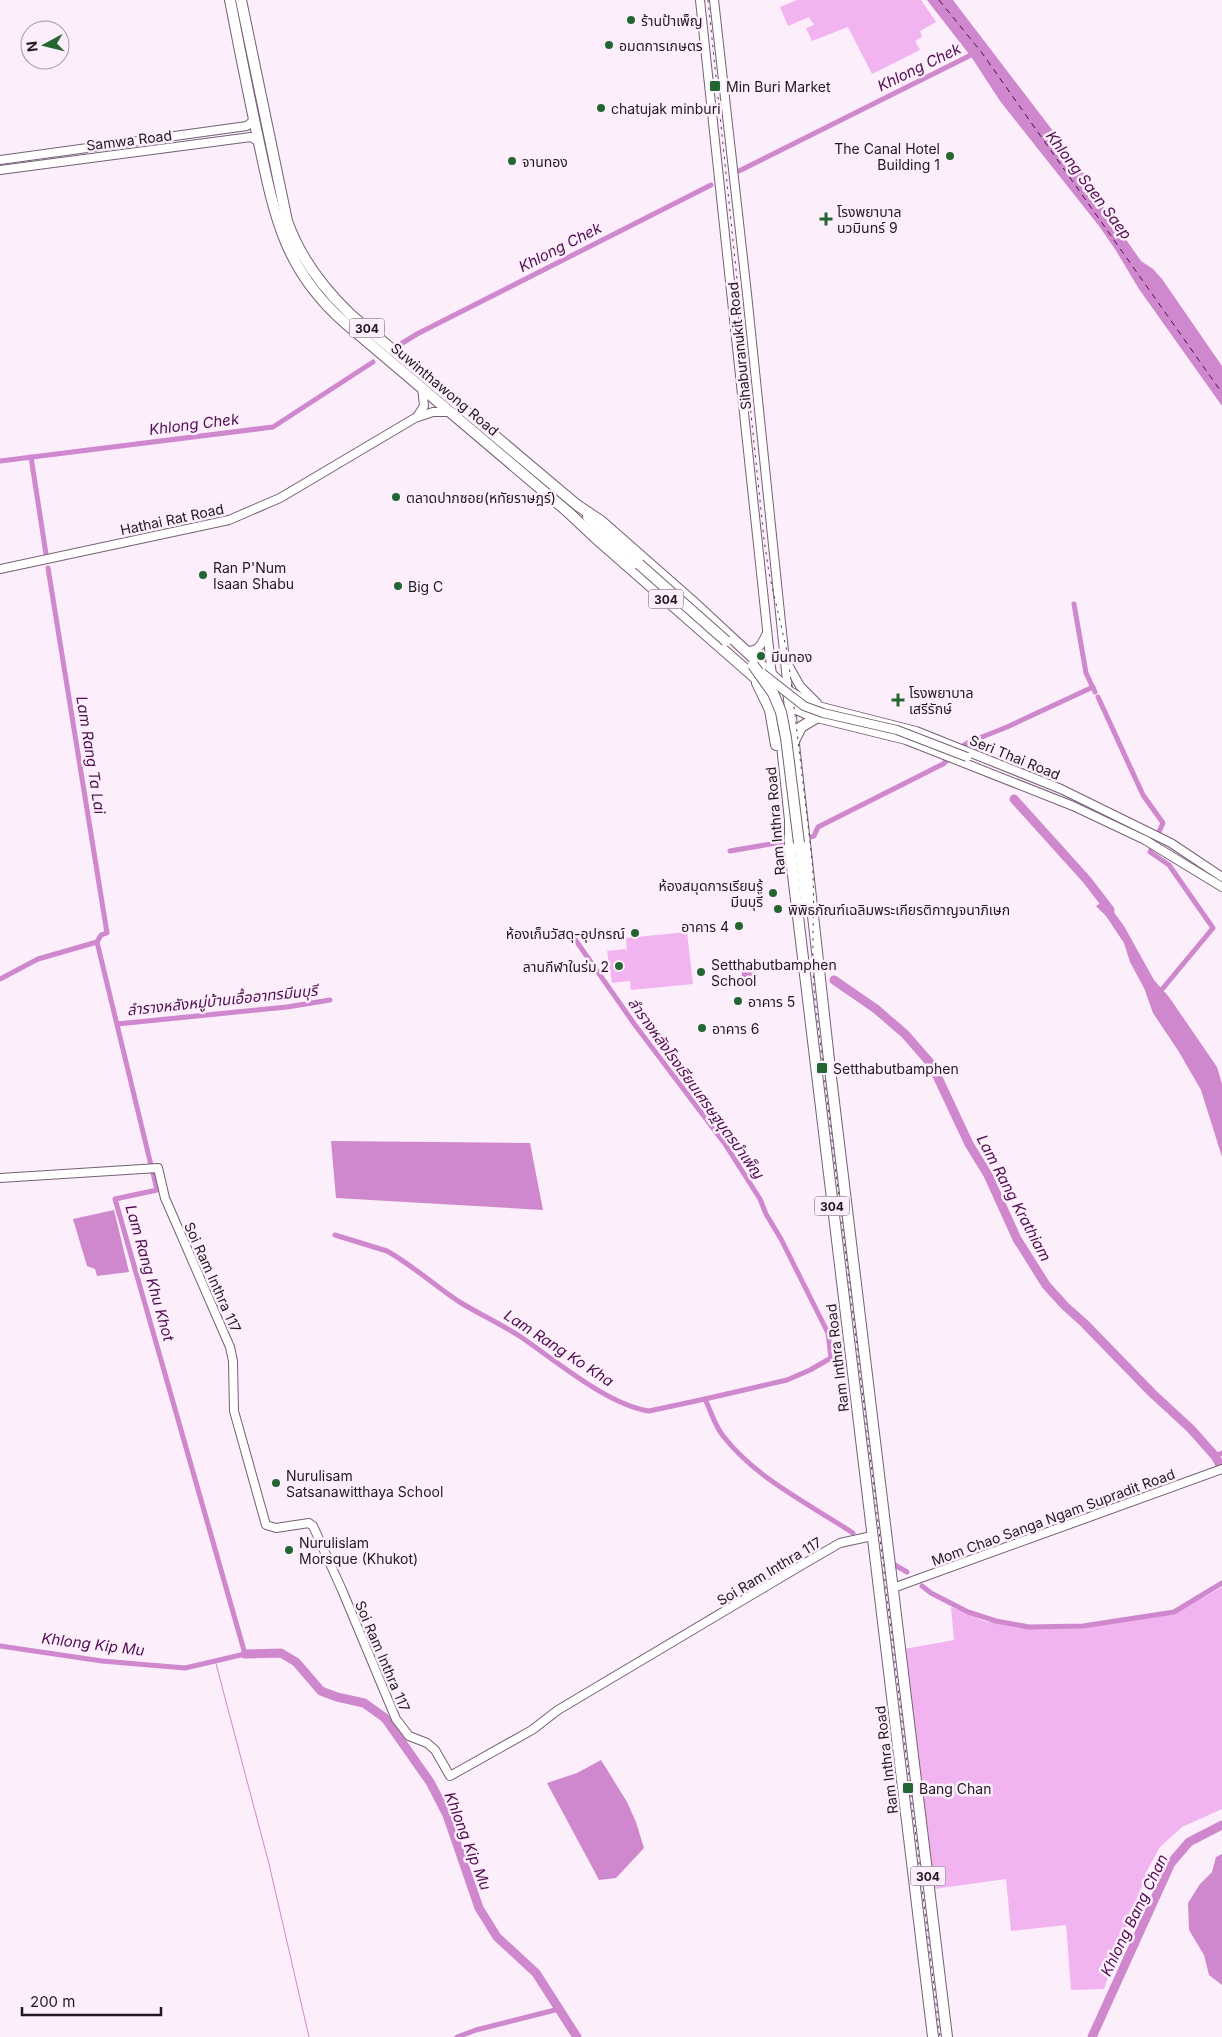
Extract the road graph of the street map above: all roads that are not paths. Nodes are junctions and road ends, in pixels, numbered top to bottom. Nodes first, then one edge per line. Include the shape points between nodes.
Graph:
1 (229, 0) edge
2 (700, 0) edge
3 (714, 0) edge
4 (240, 6) edge
5 (254, 120) junction
6 (259, 142) junction
7 (0, 160) edge
8 (0, 170) edge
9 (747, 294) junction
10 (731, 297) junction
11 (422, 387) junction
12 (451, 412) junction
13 (415, 418) junction
14 (763, 460) junction
15 (748, 462) junction
16 (577, 505) junction
17 (0, 569) edge
18 (719, 626) junction
19 (767, 633) junction
20 (712, 640) junction
21 (784, 656) junction
22 (749, 660) junction
23 (772, 676) junction
24 (754, 677) junction
25 (788, 690) junction
26 (775, 695) junction
27 (790, 707) junction
28 (822, 708) junction
29 (816, 718) junction
30 (886, 723) junction
31 (882, 734) junction
32 (794, 741) junction
33 (970, 755) junction
34 (799, 780) junction
35 (786, 782) junction
36 (795, 846) junction
37 (1222, 876) edge
38 (1222, 887) edge
39 (816, 941) junction
40 (0, 1178) edge
41 (1219, 1470) edge
42 (872, 1536) junction
43 (893, 1588) junction
44 (908, 1712) junction
45 (894, 1714) junction
46 (933, 2037) edge
47 (947, 2037) edge

1 - 4 highway
2 - 10 main road, Sihaburanukit Road
3 - 9 main road, Sihaburanukit Road
4 - 5 highway, Suwinthawong Road / 304
4 - 16 highway, Suwinthawong Road / 304 via 288,220 310,269 350,314
5 - 6 highway, Suwinthawong Road / 304
5 - 7 main road, Samwa Road via 247,126
6 - 8 main road, Samwa Road via 252,137
6 - 11 highway, Suwinthawong Road / 304 via 280,230 302,276 335,315
9 - 10 main road
9 - 14 main road, Sihaburanukit Road
10 - 15 main road, Sihaburanukit Road
11 - 12 highway, Suwinthawong Road / 304
11 - 13 main road via 424,406
12 - 13 main road, Hathai Rat Road via 433,412
12 - 20 highway, Suwinthawong Road / 304
13 - 17 main road, Hathai Rat Road via 280,498 229,520
14 - 15 main road
14 - 21 main road, Sihaburanukit Road
15 - 19 main road, Sihaburanukit Road
16 - 18 highway, Suwinthawong Road / 304 via 608,528
16 - 22 highway, bridge via 600,531
18 - 20 highway via 721,639 717,642
18 - 22 highway, Suwinthawong Road / 304
19 - 22 main road
19 - 23 main road, Sihaburanukit Road
20 - 22 highway, Suwinthawong Road / 304
21 - 25 main road, Sihaburanukit Road
21 - 28 main road via 800,686
22 - 23 highway, Suwinthawong Road / 304
22 - 24 highway, Suwinthawong Road / 304
22 - 33 main road, bridge via 804,706 904,732
22 - 36 highway, bridge via 773,693 781,712
23 - 25 highway, Suwinthawong Road / 304
23 - 26 highway, Ram Inthra Road / 304
24 - 26 highway, Suwinthawong Road / 304
24 - 36 highway via 774,725
25 - 27 highway, Ram Inthra Road / 304
25 - 28 main road, Seri Thai Road
26 - 27 highway, Suwinthawong Road / 304
26 - 35 highway, Ram Inthra Road / 304
27 - 29 main road, Seri Thai Road
27 - 32 highway, Ram Inthra Road / 304
28 - 30 main road, Seri Thai Road
29 - 31 main road, Seri Thai Road
29 - 32 highway via 801,727
30 - 31 main road
30 - 33 main road, Seri Thai Road via 909,728
31 - 38 main road, Seri Thai Road via 937,752 1073,806 1157,846
32 - 34 highway, Ram Inthra Road / 304
33 - 37 main road via 1049,790 1078,797 1161,838
34 - 35 highway
34 - 39 highway, Ram Inthra Road / 304
35 - 36 highway, Ram Inthra Road / 304
36 - 39 highway
36 - 42 highway, Ram Inthra Road / 304
39 - 43 highway, Ram Inthra Road / 304
40 - 42 main road, Soi Ram Inthra 117 via 153,1168 230,1347 234,1411 266,1525 276,1528 309,1523 313,1526 396,1720 409,1736 428,1743 435,1750 450,1776 532,1730 558,1710 815,1557 848,1540
41 - 43 main road, Mom Chao Sanga Ngam Supradit Road
42 - 45 highway, Ram Inthra Road / 304
43 - 44 highway, Ram Inthra Road / 304
44 - 45 highway
44 - 47 highway, Ram Inthra Road / 304
45 - 46 highway, Ram Inthra Road / 304

